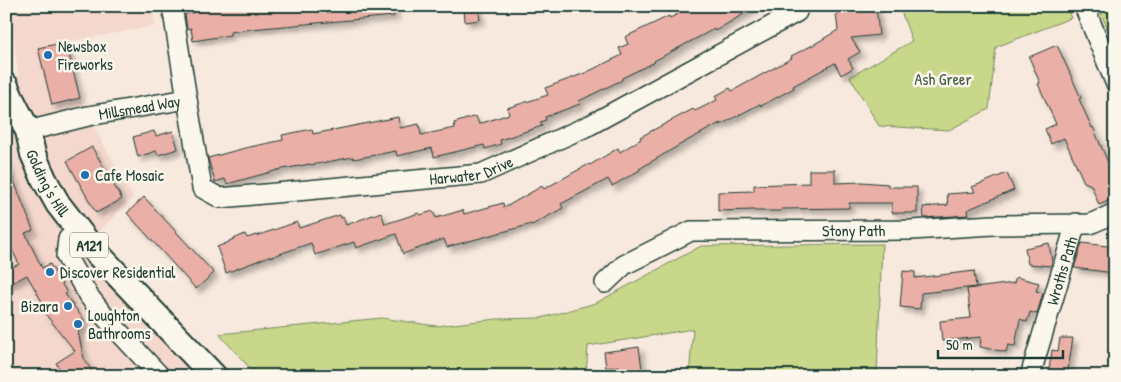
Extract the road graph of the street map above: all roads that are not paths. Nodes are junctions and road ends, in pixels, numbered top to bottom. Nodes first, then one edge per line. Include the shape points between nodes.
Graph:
1 (172, 6) edge
2 (1084, 6) edge
3 (795, 9) edge
4 (1115, 82) edge
5 (6, 86) edge
6 (187, 99) junction
7 (28, 130) junction
8 (1115, 213) edge
9 (1076, 223) junction
10 (78, 231) junction
11 (605, 283) dead end
12 (160, 376) edge
13 (214, 376) edge
14 (1030, 376) edge

1 - 6 street, Millsmead Way
2 - 4 street
3 - 6 street, Harwater Drive via 590,125 481,174 220,198 202,188
5 - 7 main road, Golding's Hill / A121
6 - 7 street, Millsmead Way
7 - 10 main road, Golding's Hill / A121 via 33,154 44,179
8 - 9 street, Stony Path via 1090,224
9 - 11 street, Stony Path via 911,230 691,231 624,265
9 - 14 street, Wroths Path
10 - 12 street via 68,239 66,256 88,295
10 - 13 main road, Golding's Hill / A121

